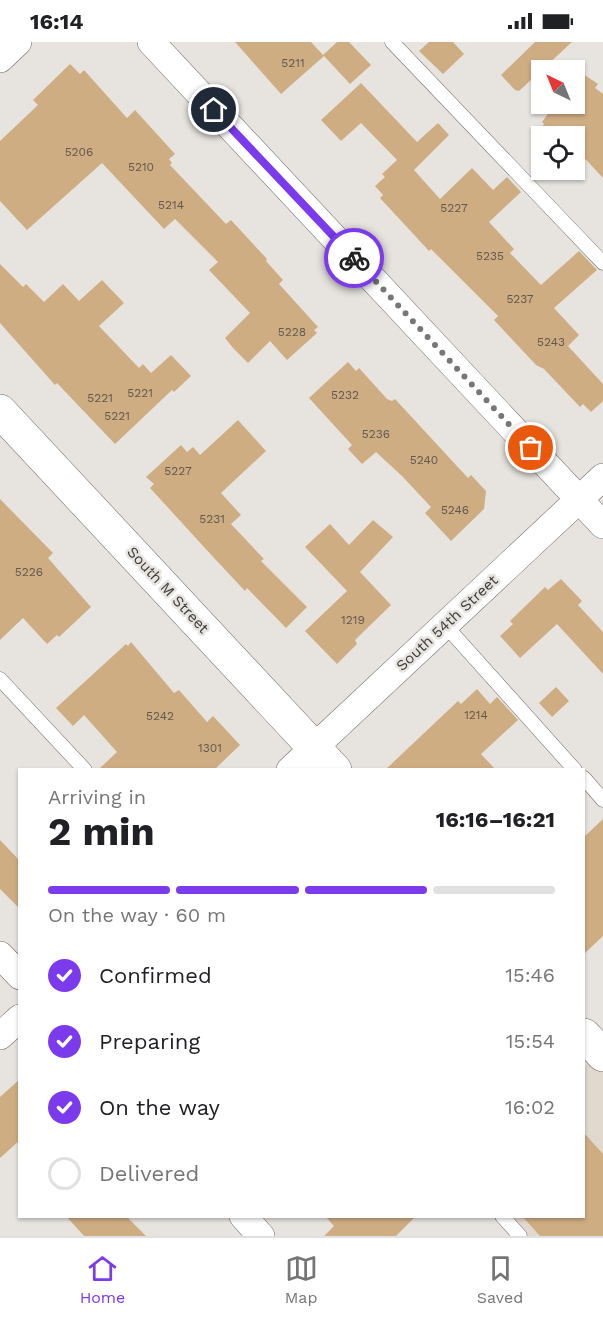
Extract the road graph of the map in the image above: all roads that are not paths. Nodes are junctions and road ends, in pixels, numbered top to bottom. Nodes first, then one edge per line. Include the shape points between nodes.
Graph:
1 (18, 42) edge
2 (151, 42) edge
3 (392, 42) edge
4 (0, 58) edge
5 (603, 263) edge
6 (0, 411) edge
7 (603, 477) edge
8 (579, 499) junction
9 (603, 525) edge
10 (445, 625) junction
11 (0, 679) edge
12 (325, 758) edge
13 (84, 768) edge
14 (296, 768) edge
15 (574, 768) edge
16 (585, 779) edge
17 (603, 800) edge
18 (0, 955) edge
19 (18, 974) edge
20 (18, 1020) edge
21 (0, 1036) edge
22 (585, 1036) edge
23 (603, 1055) edge
24 (245, 1218) edge
25 (504, 1218) edge
26 (261, 1236) edge
27 (520, 1236) edge

1 - 4 street
2 - 8 street
3 - 5 lane
6 - 12 street, South M Street
7 - 8 street, South 54th Street
8 - 9 street
8 - 10 street, South 54th Street
10 - 12 street, South 54th Street
10 - 15 lane
11 - 13 lane
12 - 14 street, South 54th Street
16 - 17 lane
18 - 19 street
20 - 21 street
22 - 23 street
24 - 26 street
25 - 27 lane

